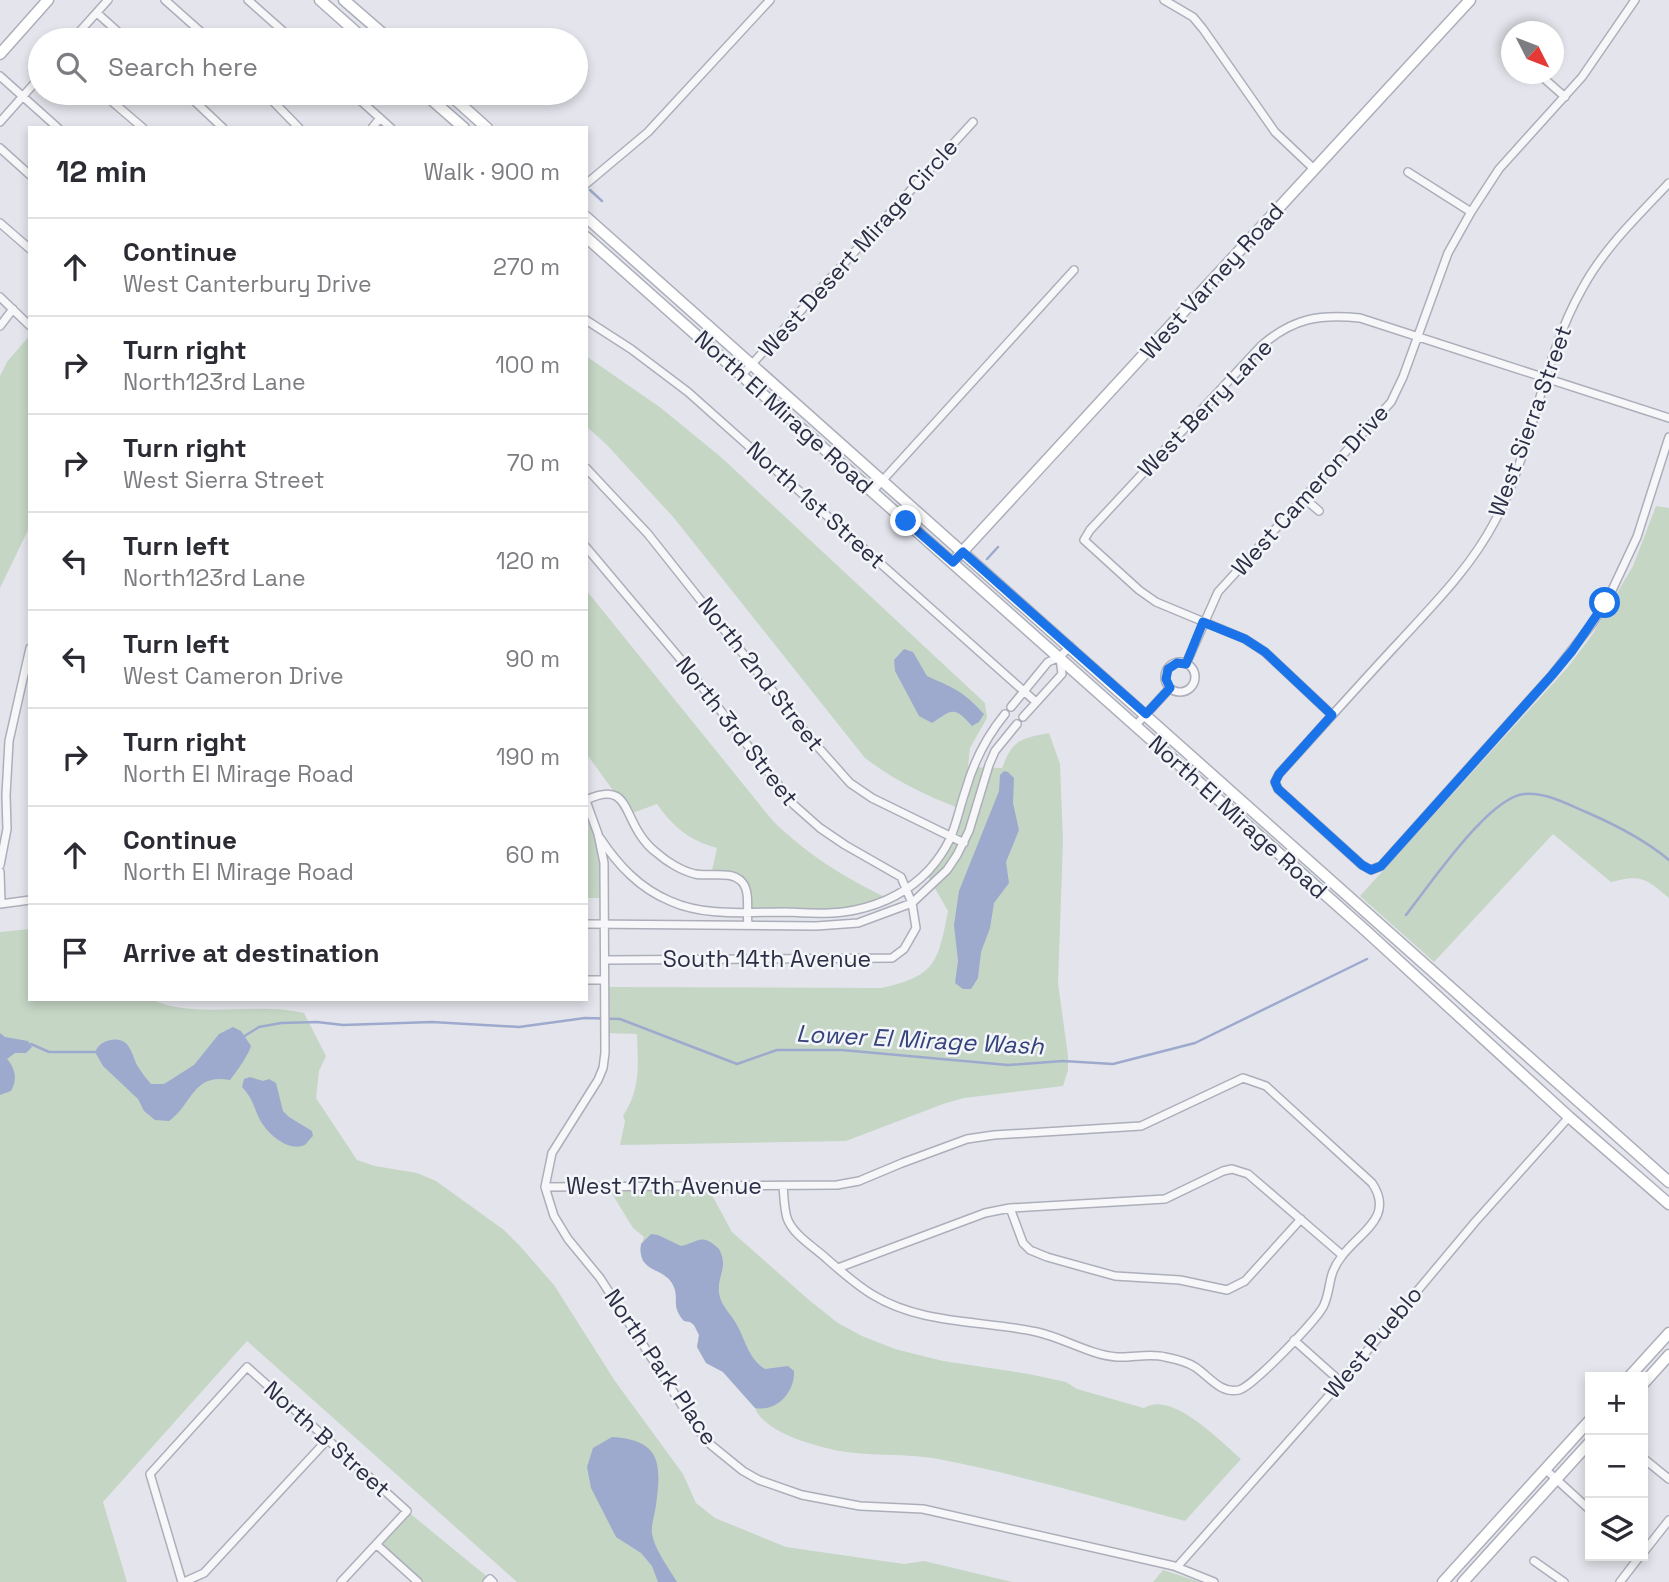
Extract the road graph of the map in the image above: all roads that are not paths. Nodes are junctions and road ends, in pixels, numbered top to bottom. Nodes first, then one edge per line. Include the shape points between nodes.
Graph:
1 (48, 0) edge
2 (108, 0) edge
3 (165, 0) edge
4 (248, 0) edge
5 (320, 0) edge
6 (344, 0) edge
7 (770, 0) edge
8 (1164, 0) edge
9 (1470, 0) edge
10 (1634, 0) edge
11 (97, 13) junction
12 (83, 28) edge
13 (114, 28) edge
14 (196, 28) edge
15 (280, 28) edge
16 (352, 28) edge
17 (376, 28) edge
18 (0, 54) edge
19 (0, 76) edge
20 (1550, 84) edge
21 (28, 90) edge
22 (23, 96) junction
23 (1565, 97) junction
24 (28, 101) edge
25 (33, 105) edge
26 (116, 105) edge
27 (199, 105) edge
28 (277, 105) edge
29 (365, 105) edge
30 (438, 105) edge
31 (461, 105) edge
32 (380, 118) junction
33 (0, 122) edge
34 (973, 122) dead end
35 (56, 126) edge
36 (141, 126) edge
37 (221, 126) edge
38 (297, 126) edge
39 (374, 126) edge
40 (389, 126) edge
41 (462, 126) edge
42 (485, 126) edge
43 (0, 148) edge
44 (1314, 169) junction
45 (1408, 172) dead end
46 (28, 173) edge
47 (588, 182) edge
48 (1669, 183) edge
49 (1471, 212) junction
50 (588, 219) edge
51 (0, 223) edge
52 (588, 239) edge
53 (28, 247) edge
54 (1074, 270) dead end
55 (0, 297) edge
56 (13, 309) junction
57 (588, 321) edge
58 (28, 324) edge
59 (0, 326) edge
60 (1415, 338) junction
61 (752, 365) junction
62 (742, 375) junction
63 (1545, 377) junction
64 (1669, 418) edge
65 (1669, 437) edge
66 (588, 470) edge
67 (882, 480) junction
68 (873, 491) junction
69 (1304, 498) junction
70 (1318, 511) dead end
71 (588, 549) edge
72 (963, 552) junction
73 (953, 562) junction
74 (1203, 622) junction
75 (1070, 646) junction
76 (28, 657) edge
77 (1060, 657) junction
78 (1186, 664) junction
79 (1170, 688) junction
80 (1023, 690) junction
81 (1035, 702) junction
82 (1011, 707) dead end
83 (1005, 713) dead end
84 (1146, 714) junction
85 (1332, 715) junction
86 (1023, 717) dead end
87 (1017, 724) dead end
88 (1136, 725) junction
89 (588, 799) edge
90 (588, 806) edge
91 (598, 834) junction
92 (951, 837) junction
93 (964, 843) junction
94 (0, 865) edge
95 (0, 872) edge
96 (907, 891) junction
97 (28, 900) edge
98 (1, 903) edge
99 (912, 903) junction
100 (747, 912) junction
101 (588, 924) edge
102 (605, 924) junction
103 (748, 925) junction
104 (605, 960) junction
105 (588, 980) edge
106 (603, 980) junction
107 (1569, 1117) junction
108 (1669, 1182) edge
109 (783, 1186) junction
110 (545, 1187) junction
111 (1669, 1203) edge
112 (1010, 1208) junction
113 (1301, 1219) junction
114 (1342, 1255) junction
115 (838, 1268) junction
116 (1669, 1333) edge
117 (1294, 1340) junction
118 (1669, 1355) edge
119 (1634, 1372) edge
120 (1648, 1378) edge
121 (1341, 1382) junction
122 (1585, 1425) edge
123 (328, 1439) junction
124 (1585, 1447) edge
125 (1648, 1462) edge
126 (1545, 1469) junction
127 (1556, 1479) junction
128 (1669, 1479) edge
129 (1585, 1505) edge
130 (1669, 1520) edge
131 (376, 1544) junction
132 (1648, 1546) edge
133 (1534, 1561) dead end
134 (1636, 1561) edge
135 (1177, 1567) junction
136 (183, 1582) edge
137 (341, 1582) edge
138 (418, 1582) edge
139 (1214, 1582) edge
140 (1443, 1582) edge
141 (1463, 1582) edge
142 (1564, 1582) edge
143 (1620, 1582) edge

1 - 18 main road
2 - 11 street
3 - 14 street
4 - 15 street
5 - 16 main road
6 - 17 main road
7 - 47 street via 648,132
8 - 44 street via 1203,29 1275,132
9 - 44 main road, West Varney Road
10 - 23 street, West Cameron Drive
11 - 12 street
11 - 13 street
19 - 22 street
20 - 23 street
21 - 22 street
22 - 24 street
22 - 33 street
23 - 49 street, West Cameron Drive via 1499,169
25 - 35 street
26 - 36 street
27 - 37 street
28 - 38 street
29 - 32 street
30 - 41 main road
31 - 42 main road
32 - 39 street
32 - 40 street
34 - 61 street, West Desert Mirage Circle
43 - 46 street
44 - 72 main road, West Varney Road
45 - 49 street
48 - 63 street, West Sierra Street via 1587,280
49 - 60 street, West Cameron Drive via 1448,253
50 - 61 main road, North El Mirage Road
51 - 53 street
52 - 62 main road, North El Mirage Road
54 - 67 street
55 - 56 street
56 - 58 street
56 - 59 street
57 - 80 street, North 1st Street via 688,392
60 - 63 street, West Berry Lane
60 - 69 street, West Cameron Drive via 1391,402
60 - 74 street, West Berry Lane via 1360,318 1330,316 1307,319 1275,334 1084,540 1156,602
61 - 62 street, West Desert Mirage Circle
61 - 67 main road, North El Mirage Road
62 - 68 main road, North El Mirage Road
63 - 64 street, West Berry Lane
63 - 85 street, West Sierra Street via 1506,497 1484,541 1446,592
65 - 85 street, West Sierra Street via 1637,537 1592,624 1390,856 1371,870 1275,782
66 - 92 street, North 2nd Street via 648,534 850,783
67 - 68 street
67 - 72 main road, North El Mirage Road
68 - 73 main road, North El Mirage Road
69 - 70 street
69 - 74 street, West Cameron Drive via 1218,592
71 - 96 street, North 3rd Street via 794,805 828,834 901,877
72 - 73 main road, West Varney Road
72 - 75 main road, North El Mirage Road
73 - 77 main road, North El Mirage Road
74 - 78 street, West Cameron Drive
74 - 85 street via 1265,652
75 - 77 street
75 - 84 main road, North El Mirage Road
76 - 94 street via 9,741 7,830
77 - 80 street via 1048,662
77 - 81 street via 1062,674
77 - 88 main road, North El Mirage Road
78 - 79 street, West Cameron Drive via 1168,669
78 - 79 street, West Cameron Drive via 1195,674 1191,687 1183,692
79 - 84 street, West Cameron Drive
80 - 81 street, North 1st Street
80 - 82 street
81 - 86 street
83 - 92 street via 975,762
84 - 88 street, West Cameron Drive
84 - 108 main road, North El Mirage Road
87 - 93 street via 995,751
88 - 107 main road, North El Mirage Road
89 - 100 street via 608,793 618,796 639,833 660,856 695,874 736,877 747,891
90 - 91 street
91 - 100 street via 616,862 653,893 688,907
91 - 102 street via 604,863
92 - 93 street, North 2nd Street
92 - 96 street via 937,860
93 - 99 street via 947,870
95 - 98 street
96 - 99 street, South 14th Avenue
96 - 100 street via 855,910
97 - 98 street
99 - 103 street via 858,923
99 - 104 street, South 14th Avenue via 916,928 904,949 892,958
100 - 103 street
101 - 102 street
102 - 103 street
102 - 104 street
104 - 106 street
105 - 106 street
106 - 110 street via 603,1068 552,1153
107 - 111 main road, North El Mirage Road
107 - 121 street, West Pueblo
109 - 110 street, West 17th Avenue
109 - 114 street, West 17th Avenue via 859,1181 967,1139 1142,1126 1234,1081 1250,1079 1266,1086 1379,1193 1376,1220
109 - 115 street, West 17th Avenue via 787,1217 794,1229
110 - 135 street, North Park Place via 568,1239 600,1278 696,1427 743,1471 802,1495 860,1506 923,1509
112 - 113 street via 1166,1199 1232,1169 1248,1174
112 - 113 street via 1023,1243 1047,1257 1115,1276 1180,1280 1227,1290 1245,1281
112 - 115 street via 985,1213
113 - 114 street
114 - 117 street, West 17th Avenue via 1331,1273 1324,1307
115 - 117 street, West 17th Avenue via 874,1296 916,1313 1034,1331 1116,1357 1177,1359 1227,1391 1241,1390 1256,1381
116 - 119 main road
117 - 121 street
118 - 120 main road
121 - 135 street, West Pueblo
122 - 126 main road
123 - 131 street, North B Street via 407,1511
123 - 136 street via 204,1573
123 - 136 street, North B Street via 247,1367 150,1474
124 - 127 main road
125 - 128 street
126 - 127 street
126 - 140 main road
127 - 129 street
127 - 141 main road
130 - 132 street
131 - 137 street
131 - 138 street
133 - 142 street
134 - 143 street
135 - 139 street, North Park Place

